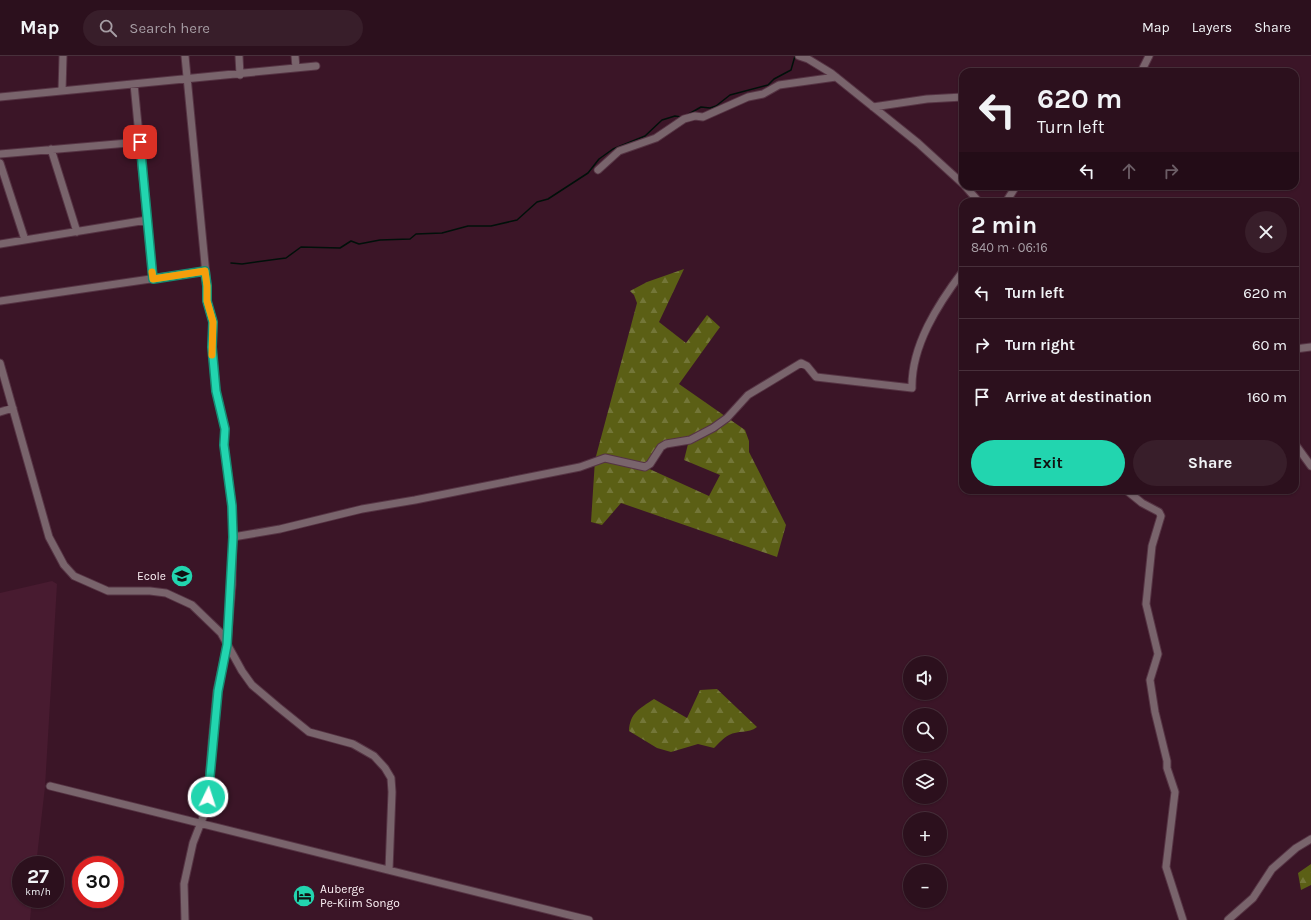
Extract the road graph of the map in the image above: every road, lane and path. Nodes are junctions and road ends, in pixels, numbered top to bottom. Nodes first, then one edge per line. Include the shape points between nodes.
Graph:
1 (63, 56) edge
2 (185, 56) edge
3 (239, 56) edge
4 (295, 56) edge
5 (799, 56) edge
6 (1149, 56) edge
7 (316, 66) dead end
8 (296, 68) junction
9 (1143, 68) edge
10 (240, 74) junction
11 (836, 77) junction
12 (187, 79) junction
13 (134, 84) junction
14 (62, 91) junction
15 (0, 96) edge
16 (959, 97) edge
17 (873, 107) junction
18 (140, 142) junction
19 (51, 149) junction
20 (0, 154) edge
21 (0, 163) edge
22 (598, 170) dead end
23 (959, 180) edge
24 (968, 190) edge
25 (975, 198) edge
26 (147, 220) junction
27 (78, 232) junction
28 (25, 240) junction
29 (0, 244) edge
30 (205, 271) junction
31 (959, 276) edge
32 (153, 279) junction
33 (0, 301) edge
34 (1311, 347) edge
35 (1299, 348) edge
36 (0, 363) edge
37 (13, 408) junction
38 (0, 412) edge
39 (1299, 450) edge
40 (1311, 466) edge
41 (1131, 494) edge
42 (233, 537) junction
43 (227, 645) junction
44 (50, 786) dead end
45 (200, 823) junction
46 (1311, 839) edge
47 (389, 870) junction
48 (185, 920) edge
49 (589, 920) edge
50 (1183, 920) edge
51 (1228, 920) edge

1 - 14 street
2 - 12 street
3 - 10 street
4 - 8 street
5 - 11 street
6 - 9 street
7 - 8 street
8 - 10 street
10 - 12 street
11 - 17 street
11 - 22 street via 779,85 763,94 748,97 703,117 684,119 656,138 619,151
12 - 13 street
12 - 30 street
13 - 14 street
13 - 18 street
14 - 15 street
16 - 17 street
17 - 23 street
18 - 19 street
18 - 26 street
19 - 20 street
19 - 27 street
21 - 28 street
24 - 25 street
26 - 27 street
26 - 32 street
27 - 28 street
28 - 29 street
30 - 32 street
30 - 42 street via 207,301 213,322 212,347 216,391 225,429 224,445 232,506
31 - 42 street via 946,294 918,349 911,373 912,388 816,377 808,366 801,363 748,395 727,418 713,428 690,440 661,447 650,464 645,467 605,458 580,467
32 - 33 street
34 - 35 street
36 - 37 street
37 - 38 street
37 - 43 street via 49,537 74,576 108,590 166,593 192,605 221,634
39 - 40 street
41 - 50 street via 1159,512 1161,516 1152,546 1146,604 1158,654 1150,680 1167,768 1175,792 1166,867
42 - 43 street
43 - 45 street via 218,691 207,807
43 - 47 street via 252,685 301,726 309,732 353,744 374,756 385,768 391,778 392,792
44 - 45 street
45 - 47 street
45 - 48 street via 184,884
46 - 51 street via 1296,848 1272,869 1253,898
47 - 49 street

